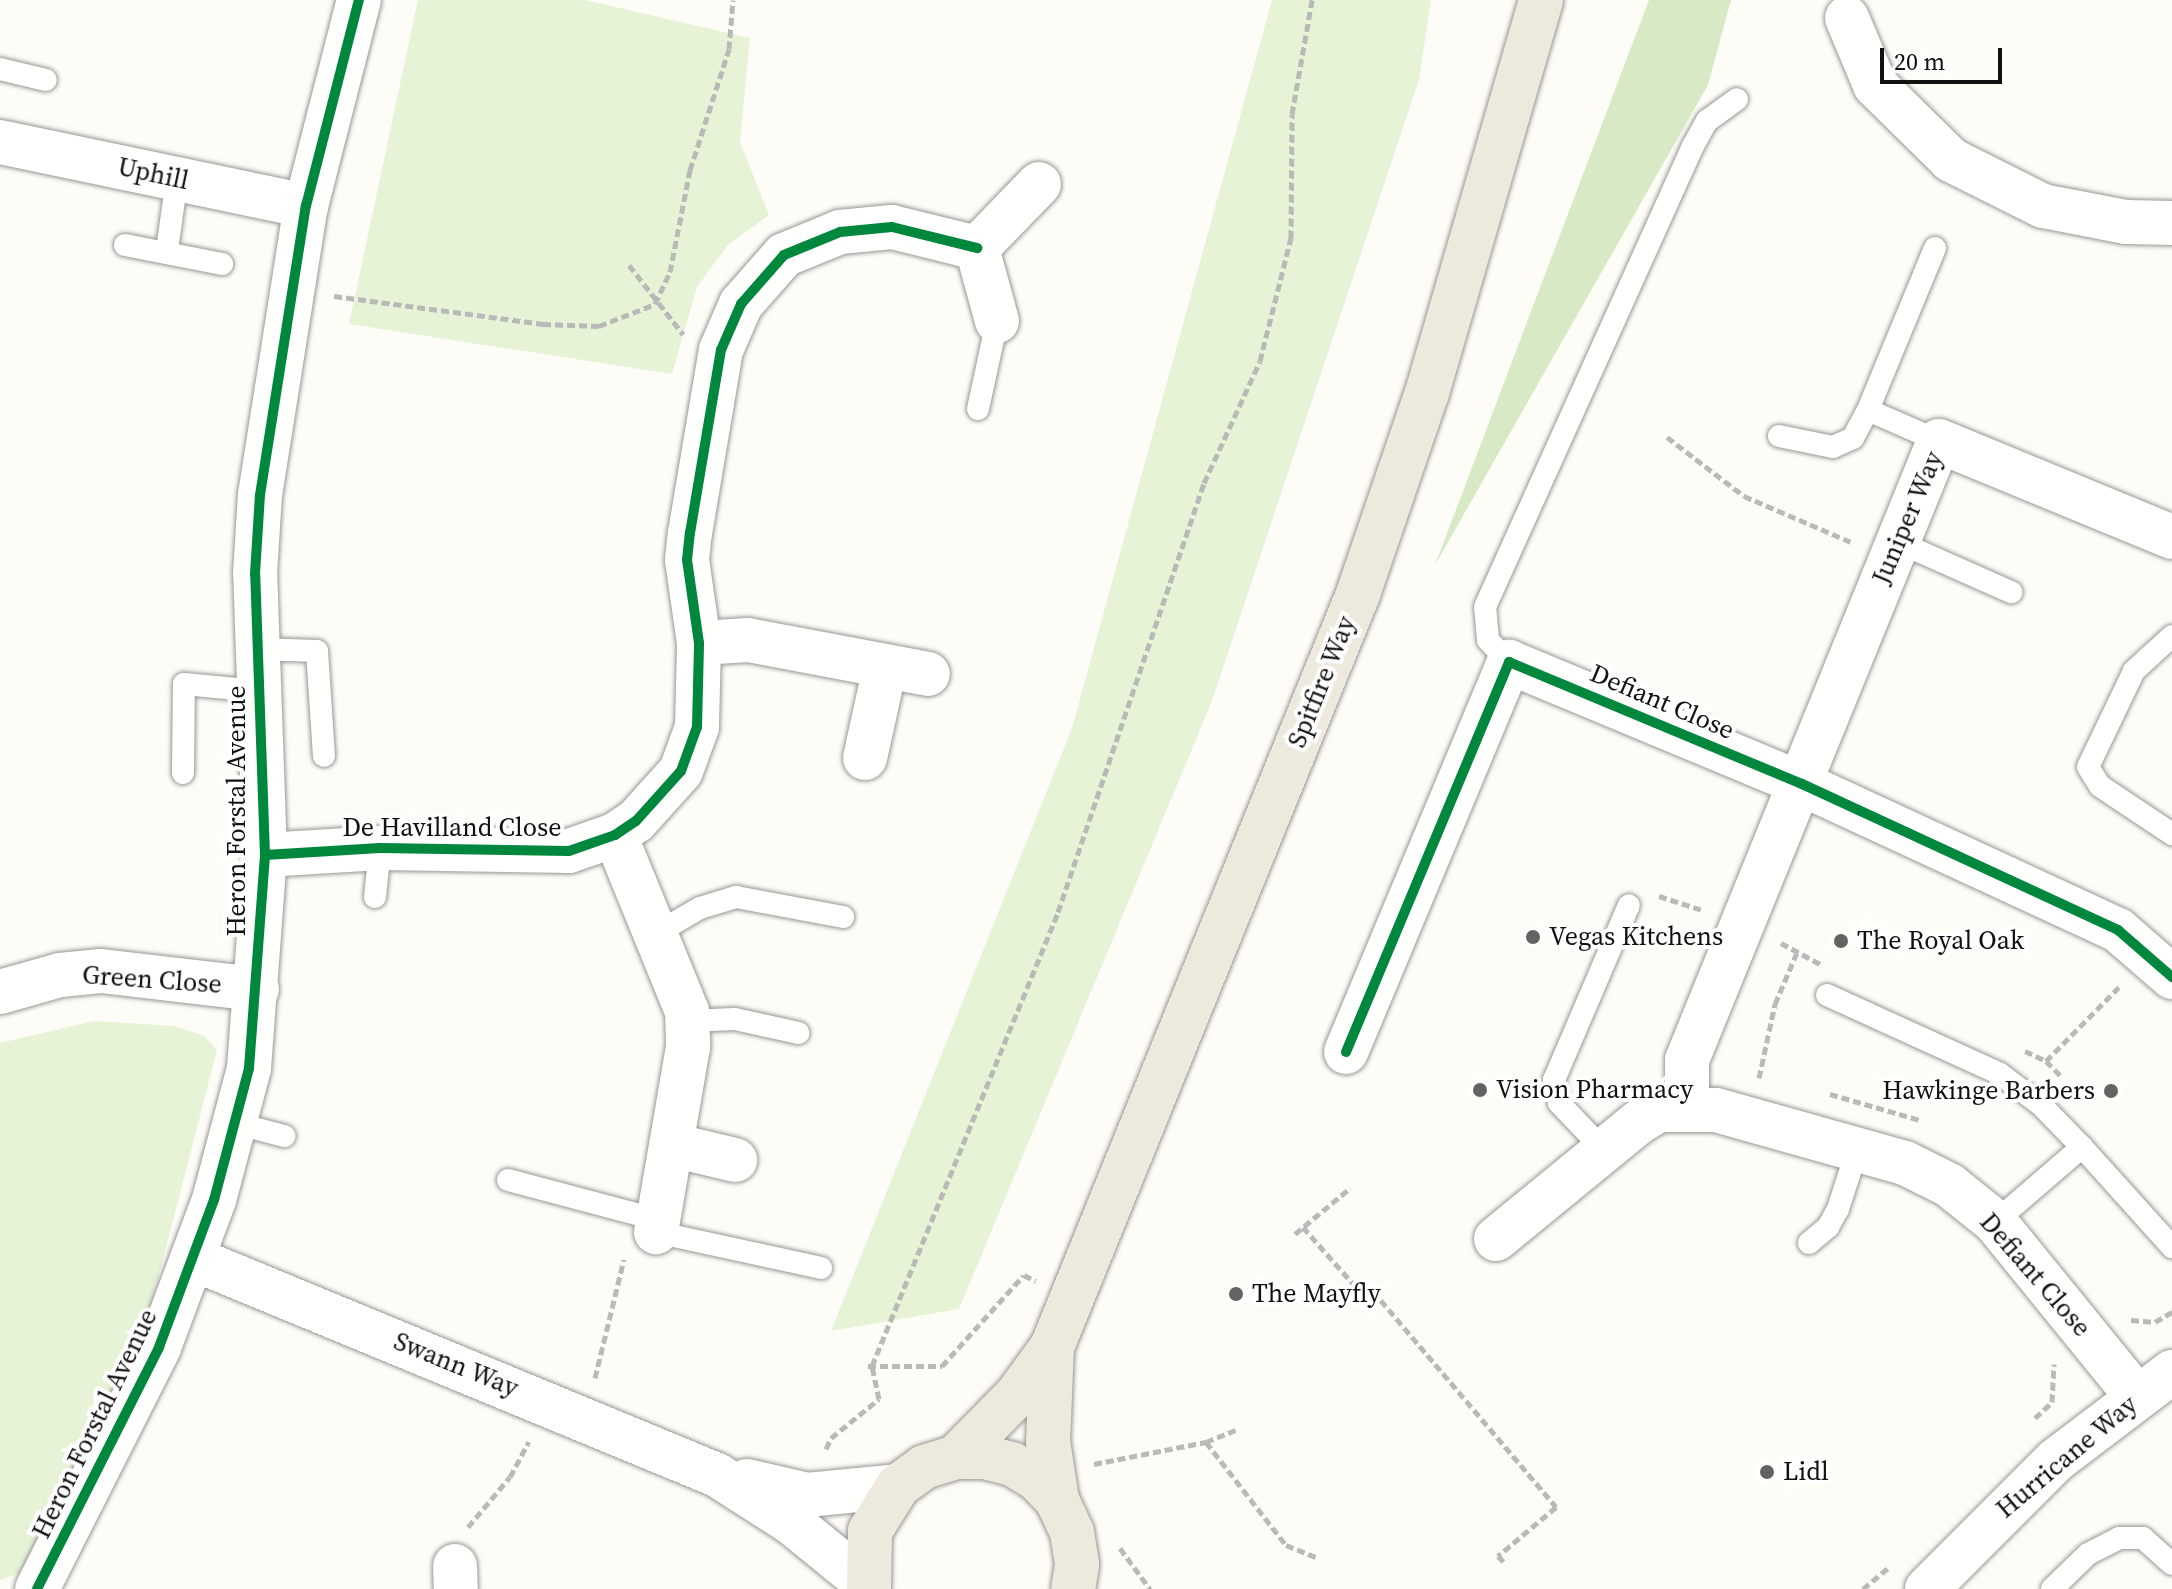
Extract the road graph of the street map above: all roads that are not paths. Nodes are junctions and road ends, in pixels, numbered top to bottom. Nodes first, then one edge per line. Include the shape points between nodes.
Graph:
1 (359, 0) edge
2 (1541, 0) edge
3 (1847, 18) dead end
4 (0, 69) edge
5 (46, 80) dead end
6 (1737, 99) dead end
7 (0, 142) edge
8 (177, 179) junction
9 (1039, 184) dead end
10 (306, 206) junction
11 (2172, 223) edge
12 (125, 245) dead end
13 (977, 248) junction
14 (1935, 248) dead end
15 (167, 250) junction
16 (222, 264) dead end
17 (997, 321) joint
18 (978, 409) dead end
19 (1868, 410) junction
20 (1779, 436) dead end
21 (1939, 441) junction
22 (2172, 537) edge
23 (1895, 549) junction
24 (2011, 592) dead end
25 (2172, 636) edge
26 (699, 643) junction
27 (1509, 662) junction
28 (885, 667) junction
29 (258, 670) junction
30 (928, 674) dead end
31 (324, 756) dead end
32 (865, 758) dead end
33 (183, 773) dead end
34 (1802, 784) junction
35 (2172, 834) edge
36 (615, 835) junction
37 (380, 848) junction
38 (265, 855) junction
39 (375, 897) dead end
40 (1629, 905) dead end
41 (843, 917) dead end
42 (657, 933) junction
43 (2162, 966) edge
44 (257, 989) junction
45 (0, 992) edge
46 (1827, 995) dead end
47 (688, 1021) junction
48 (798, 1033) dead end
49 (1346, 1052) dead end
50 (1687, 1106) junction
51 (238, 1124) junction
52 (284, 1136) dead end
53 (672, 1145) junction
54 (1858, 1147) junction
55 (2082, 1147) junction
56 (1602, 1148) junction
57 (735, 1160) dead end
58 (508, 1180) dead end
59 (1995, 1222) junction
60 (657, 1226) junction
61 (1496, 1239) dead end
62 (1809, 1243) dead end
63 (2172, 1247) edge
64 (194, 1259) junction
65 (821, 1268) dead end
66 (1052, 1347) junction
67 (2172, 1372) edge
68 (2137, 1397) junction
69 (956, 1457) junction
70 (717, 1475) junction
71 (898, 1486) junction
72 (1057, 1500) junction
73 (2172, 1564) edge
74 (1922, 1580) edge
75 (869, 1587) edge
76 (37, 1589) edge
77 (1073, 1589) edge
78 (2052, 1589) edge

1 - 10 street, Heron Forstal Avenue
2 - 66 main road, Spitfire Way via 1436,363 1358,594
3 - 11 street via 1875,85 1951,160 2043,206 2126,222
4 - 5 lane
6 - 27 lane via 1707,121 1693,146 1485,607 1488,640
7 - 8 street, Uphill
8 - 10 street, Uphill
8 - 15 lane
9 - 13 street
10 - 29 street, Heron Forstal Avenue via 263,469 255,574
12 - 15 lane
13 - 17 street
13 - 26 street, De Havilland Close via 873,226 801,245 769,269 741,304 721,350 687,560
14 - 19 lane
15 - 16 lane
17 - 18 lane
19 - 20 lane via 1853,438 1833,447
19 - 21 lane
21 - 22 street, Juniper Way
21 - 23 street, Juniper Way
23 - 24 lane
23 - 34 street, Juniper Way
25 - 35 lane via 2134,671 2088,767 2100,786
26 - 28 street via 748,640
26 - 36 street, De Havilland Close via 702,697 692,748 668,789
27 - 34 street, Defiant Close
27 - 49 street
28 - 30 street
28 - 32 street
29 - 31 lane via 317,651
29 - 33 lane via 184,684
29 - 38 street, Heron Forstal Avenue
34 - 43 street, Defiant Close via 2118,930
34 - 50 street via 1687,1060
36 - 37 street, De Havilland Close via 569,851 533,854
36 - 42 street
37 - 38 street, De Havilland Close
37 - 39 lane
38 - 44 street, Heron Forstal Avenue
40 - 56 lane via 1554,1080 1559,1103
41 - 42 lane via 736,897 700,908
42 - 47 street
44 - 45 street, Green Close via 101,971 60,975
44 - 51 street, Heron Forstal Avenue
46 - 55 lane via 2000,1074 2041,1105
47 - 48 lane via 735,1019
47 - 53 street
50 - 54 street, Defiant Close
50 - 56 street, Defiant Close via 1659,1110
51 - 52 lane
51 - 64 street, Heron Forstal Avenue
53 - 57 street
53 - 60 street
54 - 59 street, Defiant Close via 1949,1185
54 - 62 lane via 1838,1209 1828,1227
55 - 59 lane
55 - 63 lane
56 - 61 street, Defiant Close
58 - 60 lane
59 - 68 street, Defiant Close
60 - 65 lane
64 - 70 street, Swann Way
64 - 76 street, Heron Forstal Avenue via 123,1425
66 - 69 main road, Spitfire Way via 990,1426
66 - 72 main road, Spitfire Way via 1048,1441
67 - 68 street, Hurricane Way
68 - 74 street, Hurricane Way via 2056,1460
69 - 71 main road via 924,1467
69 - 72 main road via 1012,1464
70 - 71 street, Swann Way via 807,1495
70 - 75 street, Swann Way via 805,1532
71 - 75 main road via 870,1531
72 - 77 main road via 1072,1532 1077,1565
73 - 78 lane via 2143,1538 2119,1538 2088,1554

